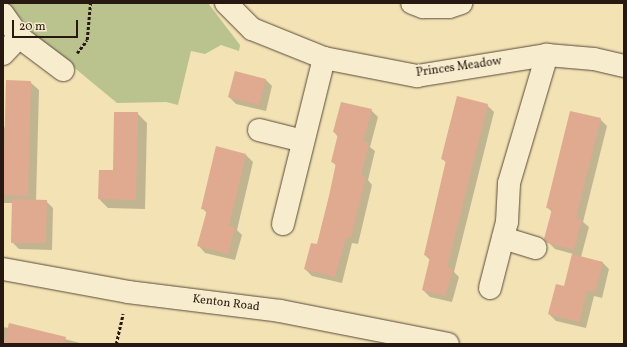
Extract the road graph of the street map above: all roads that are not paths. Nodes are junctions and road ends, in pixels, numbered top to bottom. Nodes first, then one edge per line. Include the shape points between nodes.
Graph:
1 (226, 3) edge
2 (412, 3) edge
3 (461, 3) edge
4 (3, 14) edge
5 (19, 38) junction
6 (3, 54) edge
7 (547, 56) junction
8 (324, 58) junction
9 (624, 66) edge
10 (63, 70) road end
11 (259, 130) dead end
12 (304, 141) junction
13 (283, 224) dead end
14 (503, 238) junction
15 (536, 248) dead end
16 (3, 269) edge
17 (490, 288) dead end
18 (444, 344) edge

1 - 8 street, Princes Meadow via 252,29
2 - 3 street via 423,7 443,7
4 - 5 street
5 - 6 street
5 - 10 street
7 - 8 street, Princes Meadow via 417,76
7 - 9 street, Princes Meadow via 594,59
7 - 14 street via 509,183 507,222
8 - 12 street
11 - 12 street
12 - 13 street
14 - 15 street
14 - 17 street
16 - 18 street, Kenton Road via 128,292 280,311

